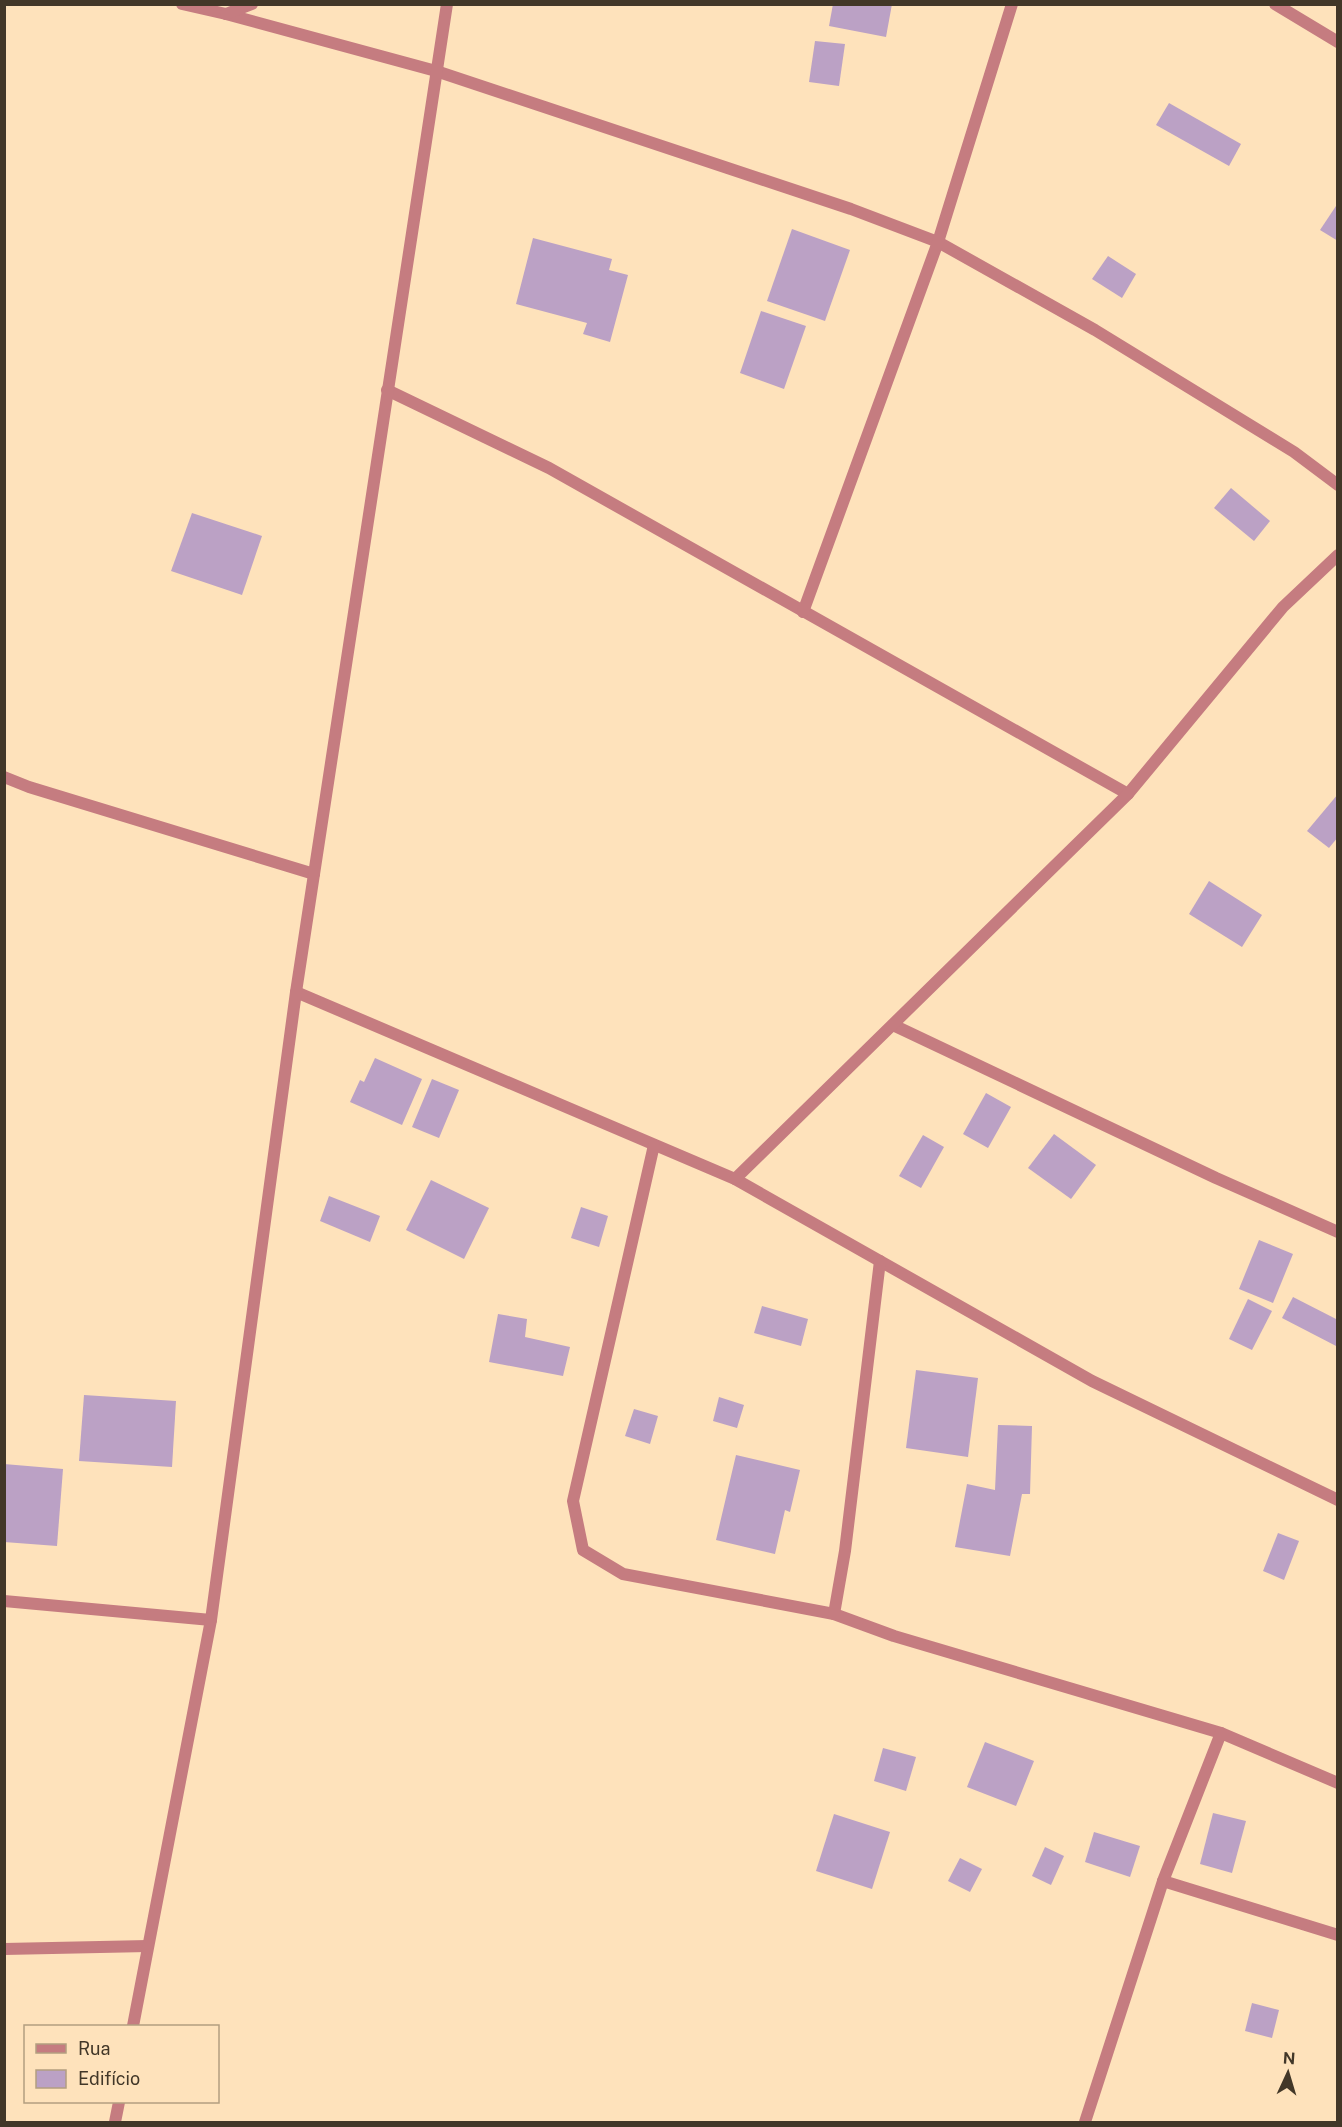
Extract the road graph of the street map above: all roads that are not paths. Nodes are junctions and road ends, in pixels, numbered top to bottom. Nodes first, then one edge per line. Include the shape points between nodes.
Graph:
1 (182, 4) edge
2 (252, 4) edge
3 (447, 4) edge
4 (1012, 4) edge
5 (1275, 4) edge
6 (226, 14) junction
7 (1338, 42) edge
8 (436, 71) junction
9 (938, 242) junction
10 (387, 390) junction
11 (1338, 485) edge
12 (1338, 555) edge
13 (803, 612) junction
14 (4, 777) edge
15 (1128, 794) junction
16 (314, 874) junction
17 (296, 992) junction
18 (893, 1025) junction
19 (654, 1145) junction
20 (735, 1179) junction
21 (1338, 1232) edge
22 (880, 1261) junction
23 (1338, 1500) edge
24 (4, 1601) edge
25 (834, 1614) junction
26 (211, 1620) junction
27 (1221, 1733) junction
28 (1338, 1783) edge
29 (1163, 1881) junction
30 (1338, 1935) edge
31 (148, 1946) junction
32 (4, 1948) edge
33 (133, 2025) edge
34 (119, 2103) edge
35 (115, 2122) edge
36 (1085, 2122) edge

1 - 6 street
2 - 6 street
3 - 8 street
4 - 9 street
5 - 7 street
6 - 8 street
8 - 9 street
8 - 10 street
9 - 11 street via 1095,330 1294,452
9 - 13 street
10 - 13 street via 549,468
10 - 16 street
12 - 15 street via 1283,607
13 - 15 street
14 - 16 street
15 - 18 street
16 - 17 street
17 - 19 street
17 - 26 street
18 - 20 street
18 - 21 street
19 - 20 street
19 - 25 street via 573,1501 583,1550 623,1574
20 - 22 street
22 - 23 street via 1092,1381
22 - 25 street
24 - 26 street
25 - 27 street via 894,1636
26 - 31 street
27 - 28 street
27 - 29 street
29 - 30 street
29 - 36 street
31 - 32 street
31 - 33 street
34 - 35 street

